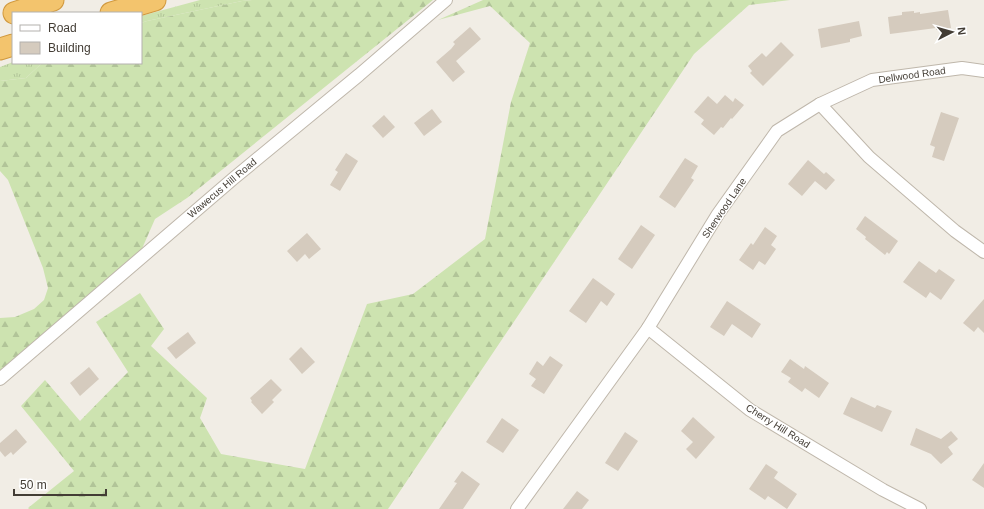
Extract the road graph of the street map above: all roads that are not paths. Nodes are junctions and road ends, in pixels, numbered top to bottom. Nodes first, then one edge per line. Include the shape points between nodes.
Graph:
1 (53, 0) edge
2 (155, 0) edge
3 (446, 0) edge
4 (17, 12) edge
5 (114, 12) edge
6 (12, 14) edge
7 (0, 18) edge
8 (12, 45) edge
9 (0, 50) edge
10 (984, 71) edge
11 (820, 104) junction
12 (984, 252) edge
13 (648, 328) junction
14 (0, 379) edge
15 (517, 509) edge
16 (920, 509) edge

1 - 4 highway
2 - 5 highway
3 - 14 street, Wawecus Hill Road
6 - 7 highway
8 - 9 highway
10 - 11 street, Dellwood Road via 962,68 872,80
11 - 12 street via 868,156 955,231
11 - 13 street, Sherwood Lane via 777,131 718,214
13 - 15 street, Sherwood Lane
13 - 16 street, Cherry Hill Road via 750,410 883,490

